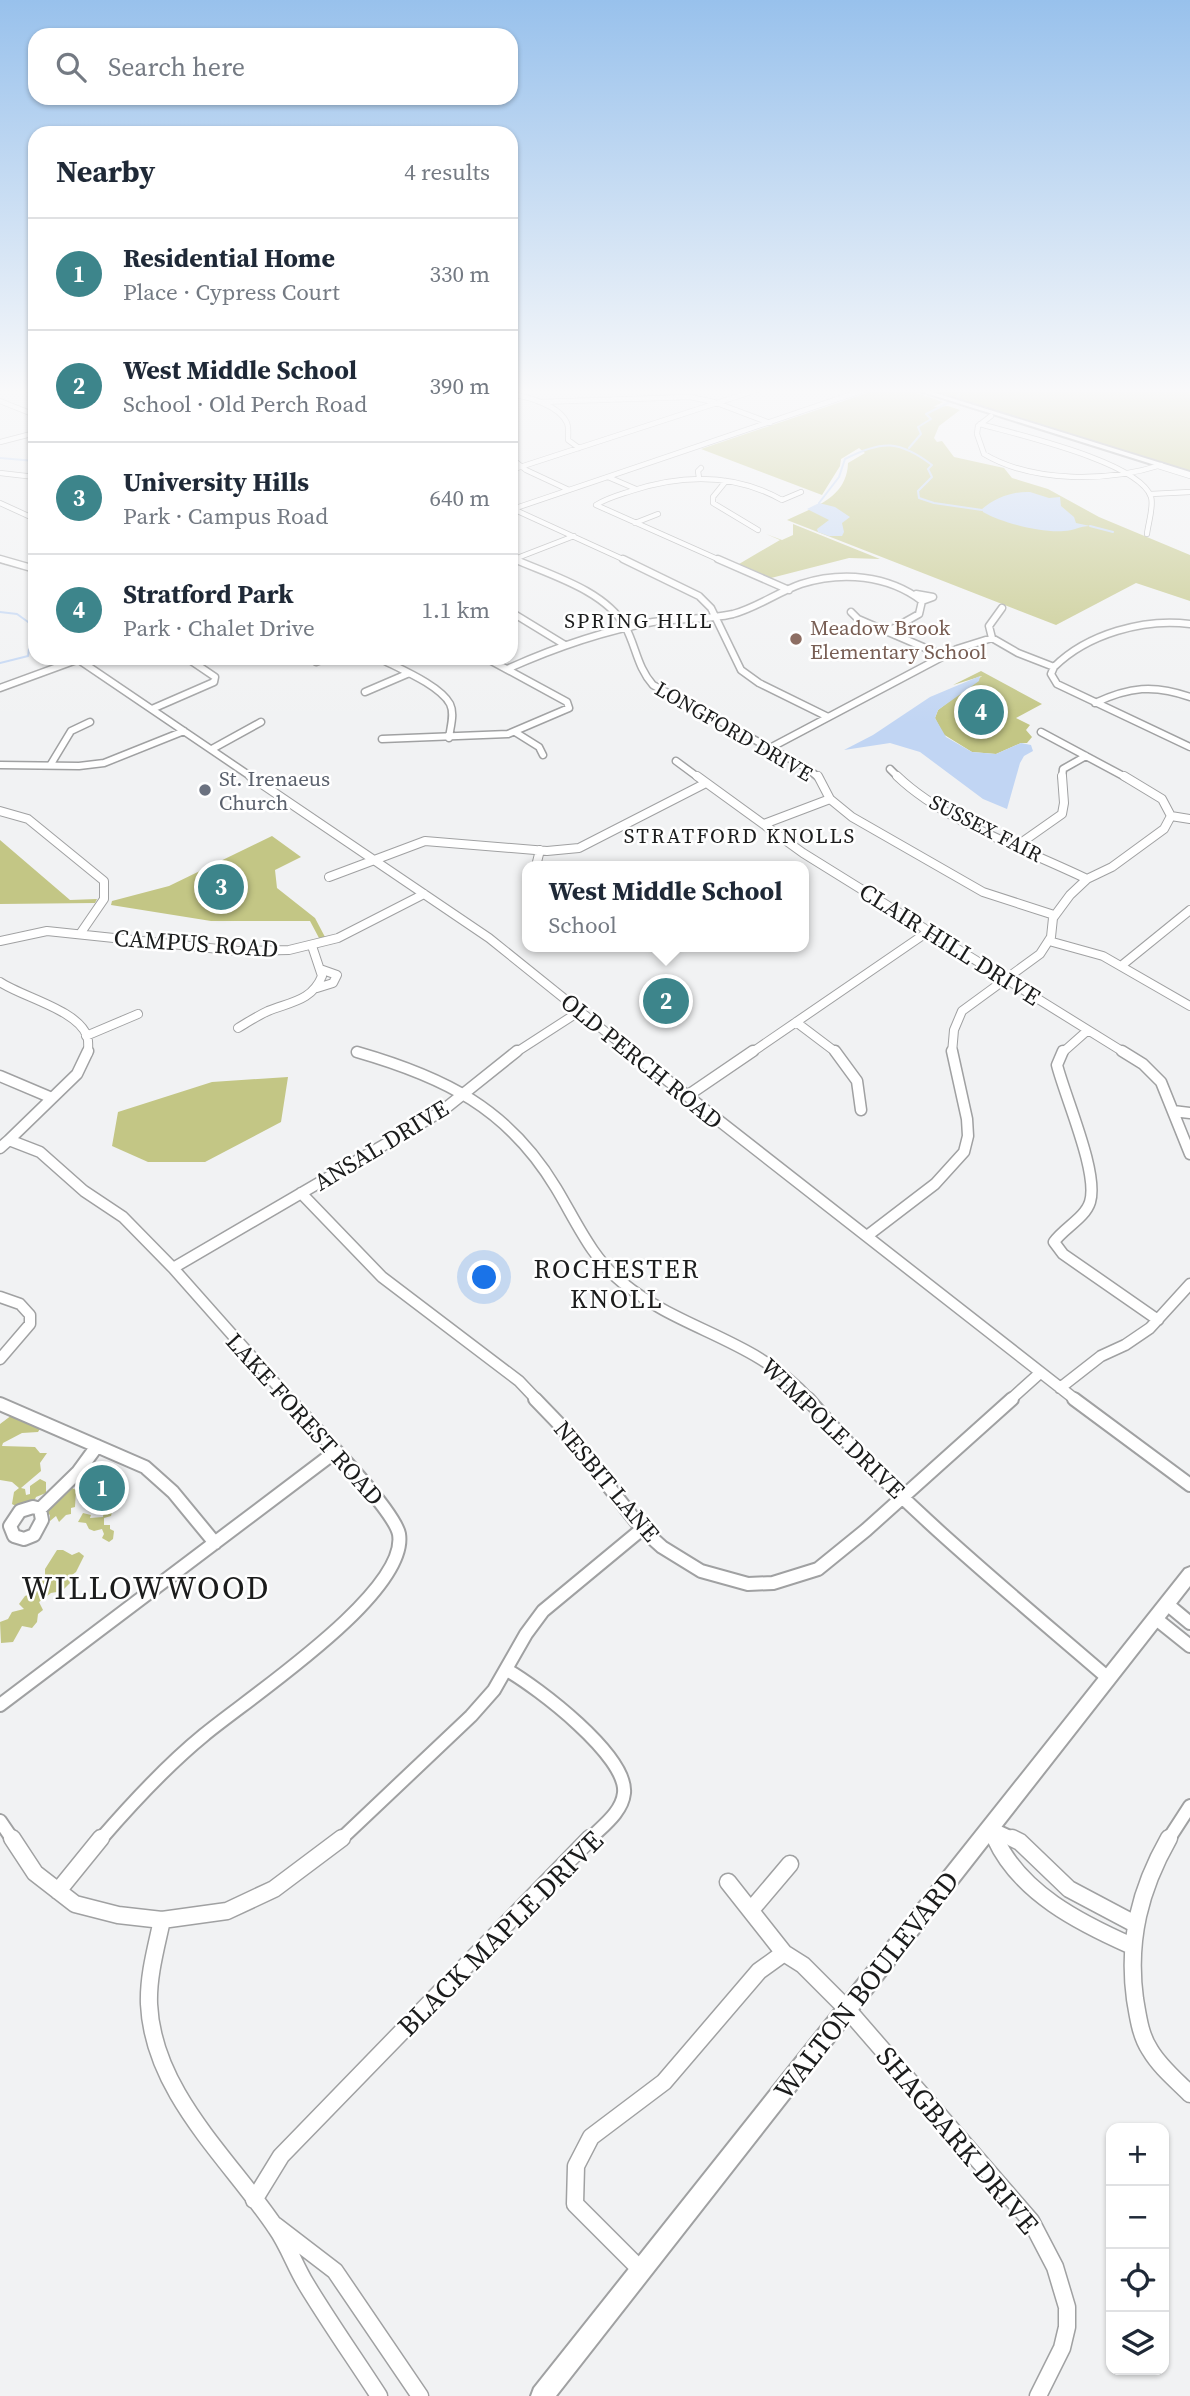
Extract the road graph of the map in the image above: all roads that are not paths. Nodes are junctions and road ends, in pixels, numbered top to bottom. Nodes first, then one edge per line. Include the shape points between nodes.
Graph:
1 (541, 500) edge
2 (609, 500) edge
3 (714, 500) edge
4 (1152, 500) edge
5 (0, 503) edge
6 (518, 508) edge
7 (518, 513) edge
8 (658, 514) dead end
9 (28, 516) edge
10 (635, 523) junction
11 (758, 530) dead end
12 (1147, 534) dead end
13 (574, 536) junction
14 (518, 558) edge
15 (0, 559) edge
16 (518, 563) edge
17 (28, 567) edge
18 (789, 590) junction
19 (916, 594) junction
20 (922, 601) junction
21 (1002, 608) dead end
22 (1155, 610) dead end
23 (851, 612) dead end
24 (518, 616) edge
25 (717, 616) junction
26 (1162, 622) junction
27 (1190, 624) edge
28 (625, 628) junction
29 (887, 632) junction
30 (992, 638) junction
31 (565, 645) junction
32 (944, 656) junction
33 (518, 664) edge
34 (64, 665) edge
35 (90, 665) edge
36 (198, 665) edge
37 (391, 665) edge
38 (499, 665) edge
39 (517, 665) edge
40 (1054, 667) junction
41 (507, 669) junction
42 (407, 674) junction
43 (0, 688) edge
44 (365, 692) dead end
45 (1190, 697) edge
46 (1095, 703) junction
47 (152, 709) junction
48 (828, 717) junction
49 (90, 722) dead end
50 (261, 722) dead end
51 (184, 731) junction
52 (515, 732) junction
53 (1041, 732) dead end
54 (449, 738) junction
55 (382, 739) dead end
56 (1190, 747) edge
57 (770, 748) junction
58 (212, 750) junction
59 (543, 755) dead end
60 (1086, 756) junction
61 (676, 761) dead end
62 (51, 764) junction
63 (0, 765) edge
64 (890, 769) dead end
65 (706, 783) junction
66 (830, 799) junction
67 (0, 811) edge
68 (1171, 816) junction
69 (1190, 819) edge
70 (764, 824) junction
71 (1018, 845) junction
72 (540, 850) junction
73 (377, 861) junction
74 (537, 861) edge
75 (330, 877) dead end
76 (1087, 879) junction
77 (424, 894) junction
78 (1190, 910) edge
79 (1054, 915) junction
80 (929, 931) junction
81 (80, 934) junction
82 (0, 941) edge
83 (1049, 941) junction
84 (312, 946) junction
85 (1121, 966) junction
86 (320, 969) junction
87 (1005, 978) junction
88 (0, 982) edge
89 (317, 988) junction
90 (1190, 1006) edge
91 (580, 1011) junction
92 (138, 1014) dead end
93 (796, 1023) junction
94 (238, 1028) dead end
95 (1088, 1030) junction
96 (86, 1036) junction
97 (357, 1052) dead end
98 (0, 1076) edge
99 (465, 1093) junction
100 (687, 1096) junction
101 (52, 1098) junction
102 (861, 1111) dead end
103 (1173, 1111) junction
104 (1190, 1113) edge
105 (4, 1144) edge
106 (1190, 1154) edge
107 (301, 1193) junction
108 (867, 1236) junction
109 (173, 1269) junction
110 (1190, 1284) edge
111 (0, 1297) edge
112 (1158, 1320) junction
113 (0, 1359) edge
114 (1040, 1373) junction
115 (1059, 1388) junction
116 (0, 1404) edge
117 (97, 1446) junction
118 (335, 1452) junction
119 (1190, 1485) edge
120 (903, 1496) junction
121 (40, 1509) dead end
122 (642, 1529) junction
123 (215, 1543) junction
124 (1190, 1574) edge
125 (1167, 1604) junction
126 (1155, 1618) junction
127 (1190, 1622) edge
128 (1190, 1646) edge
129 (507, 1670) junction
130 (1108, 1678) junction
131 (0, 1705) edge
132 (1190, 1806) edge
133 (0, 1821) edge
134 (990, 1828) junction
135 (790, 1864) dead end
136 (728, 1882) dead end
137 (58, 1891) junction
138 (751, 1910) junction
139 (162, 1920) junction
140 (1133, 1935) junction
141 (784, 1953) junction
142 (847, 2009) junction
143 (1190, 2094) edge
144 (254, 2200) junction
145 (275, 2225) junction
146 (641, 2270) junction
147 (379, 2396) edge
148 (420, 2396) edge
149 (542, 2396) edge
150 (1038, 2396) edge

1 - 6 street
2 - 10 street via 596,505
3 - 11 street
4 - 12 street
5 - 9 street
7 - 13 street
8 - 10 street
10 - 18 street
13 - 14 street
13 - 25 street via 683,586 707,602
15 - 17 street
16 - 28 street, LONGFORD DRIVE via 594,598 614,612
18 - 19 street via 856,576
18 - 25 street via 744,611
19 - 20 street
19 - 20 street via 933,597
20 - 29 street via 919,614
21 - 30 street via 989,626
22 - 26 street
23 - 29 street
24 - 31 street
25 - 28 street
25 - 48 street via 741,670
26 - 27 street
26 - 40 street via 1121,628
28 - 31 street
28 - 57 street, LONGFORD DRIVE via 640,671 653,685
29 - 32 street
30 - 32 street via 974,641
30 - 40 street
31 - 33 street
32 - 48 street
34 - 43 street
35 - 47 street, OLD PERCH ROAD
36 - 47 street via 215,677 214,682
37 - 42 street
38 - 41 street
39 - 41 street
40 - 46 street via 1051,674 1057,684
41 - 52 street via 570,706
42 - 44 street
42 - 54 street via 451,706
45 - 46 street via 1140,686
46 - 56 street
47 - 51 street, OLD PERCH ROAD
48 - 57 street
49 - 62 street via 71,731
50 - 58 street
51 - 58 street, OLD PERCH ROAD
51 - 62 street via 111,761
52 - 54 street
52 - 59 street via 539,747
53 - 60 street
54 - 55 street
57 - 66 street, LONGFORD DRIVE via 814,773
58 - 73 street, OLD PERCH ROAD
60 - 68 street via 1156,795
60 - 71 street via 1063,769 1062,814
61 - 65 street, CLAIR HILL DRIVE
62 - 63 street
64 - 71 street, SUSSEX FAIR via 946,812
65 - 70 street, CLAIR HILL DRIVE
65 - 72 street via 579,848
66 - 70 street
66 - 79 street, LONGFORD DRIVE via 852,817 983,892
67 - 81 street via 28,819 104,881 103,900
68 - 69 street
68 - 76 street via 1164,828 1133,853
70 - 80 street, CLAIR HILL DRIVE
71 - 76 street, SUSSEX FAIR
72 - 73 street via 425,841
72 - 74 street
73 - 75 street
73 - 77 street, OLD PERCH ROAD
76 - 79 street
77 - 84 street, CAMPUS ROAD via 367,925
77 - 91 street, OLD PERCH ROAD via 489,937
78 - 85 street
79 - 83 street
80 - 87 street, CLAIR HILL DRIVE
80 - 93 street
81 - 82 street, CAMPUS ROAD via 47,931
81 - 84 street, CAMPUS ROAD via 251,951
83 - 85 street via 1083,949
83 - 87 street via 1040,954
84 - 86 street
85 - 90 street
86 - 89 street
86 - 89 street via 337,975 333,983
87 - 95 street, CLAIR HILL DRIVE
87 - 108 street via 961,1011 950,1041 967,1125 965,1151 942,1178
88 - 96 street via 10,991 65,1012
89 - 94 street via 305,998
91 - 99 street, ANSAL DRIVE via 529,1041
91 - 100 street, OLD PERCH ROAD
92 - 96 street
93 - 100 street
93 - 102 street via 849,1064 862,1096
95 - 103 street, CLAIR HILL DRIVE via 1155,1075
95 - 112 street via 1068,1046 1057,1065 1092,1196 1083,1213 1054,1242 1063,1254
96 - 101 street, LAKE FOREST ROAD via 85,1063
97 - 99 street, WIMPOLE DRIVE via 411,1068
98 - 101 street
99 - 107 street, ANSAL DRIVE
99 - 120 street, WIMPOLE DRIVE via 526,1142 592,1250 624,1284 731,1340 784,1374 832,1429
100 - 108 street, OLD PERCH ROAD
101 - 105 street, LAKE FOREST ROAD
103 - 104 street
103 - 106 street, CLAIR HILL DRIVE
105 - 109 street, LAKE FOREST ROAD via 40,1152 123,1217
107 - 109 street, ANSAL DRIVE
107 - 122 street, NESBIT LANE via 382,1277 519,1381 562,1427
108 - 114 street, OLD PERCH ROAD
109 - 118 street, LAKE FOREST ROAD
110 - 112 street
111 - 113 street via 20,1304 30,1315 30,1324
112 - 115 street
114 - 115 street, OLD PERCH ROAD
114 - 120 street, NESBIT LANE
115 - 119 street, OLD PERCH ROAD
116 - 117 street
117 - 121 street
117 - 123 street via 152,1473
118 - 123 street
118 - 137 street, LAKE FOREST ROAD via 396,1521 400,1545 387,1576 357,1611 136,1797
120 - 122 street, NESBIT LANE via 818,1569 773,1583 748,1584 701,1571
120 - 130 street, WIMPOLE DRIVE
122 - 129 street via 543,1611
123 - 131 street
124 - 125 main road, WALTON BOULEVARD
125 - 126 main road, WALTON BOULEVARD
125 - 127 street
126 - 128 street
126 - 130 main road, WALTON BOULEVARD
129 - 139 street via 471,1716 362,1822 318,1858 274,1889 227,1910
129 - 144 street, BLACK MAPLE DRIVE via 543,1692 597,1744 623,1780 625,1794 619,1808 281,2156
130 - 134 main road, WALTON BOULEVARD
132 - 140 street via 1145,1882
133 - 137 street via 35,1873
134 - 140 street via 1020,1842 1069,1889
134 - 140 street via 1007,1860 1046,1898 1072,1917
134 - 142 main road, WALTON BOULEVARD
135 - 138 street
136 - 138 street, SHAGBARK DRIVE
137 - 139 street via 75,1904
138 - 141 street, SHAGBARK DRIVE
139 - 144 street via 150,1974 150,2013 158,2052 172,2082
140 - 143 street via 1130,1977 1144,2041
141 - 142 street, SHAGBARK DRIVE via 803,1965
141 - 146 street via 759,1971 664,2082 591,2137 576,2166 575,2204
142 - 146 main road, WALTON BOULEVARD
142 - 150 street, SHAGBARK DRIVE via 1031,2221 1053,2258 1065,2290 1068,2316 1059,2360
144 - 145 street
145 - 147 street
145 - 148 street via 335,2271
146 - 149 main road, WALTON BOULEVARD

